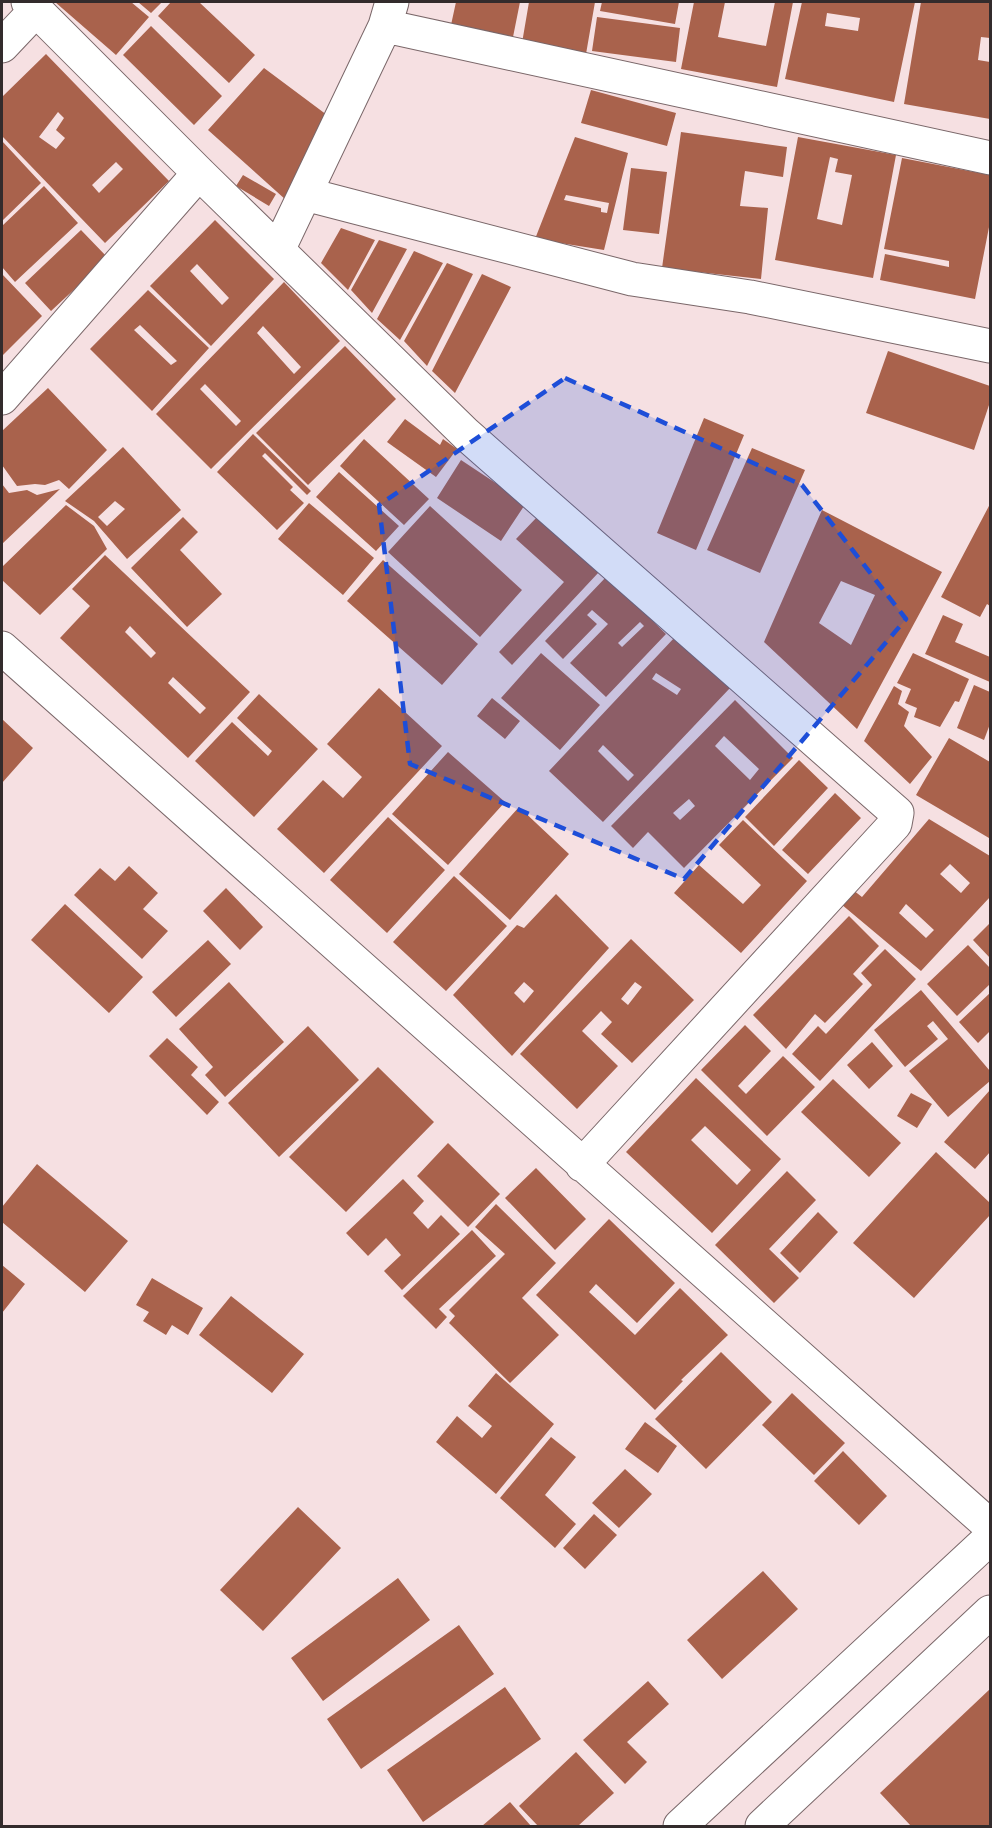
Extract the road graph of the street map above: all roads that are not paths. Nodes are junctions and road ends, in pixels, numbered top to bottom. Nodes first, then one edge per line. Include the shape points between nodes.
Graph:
1 (32, 6) edge
2 (388, 14) edge
3 (2, 46) edge
4 (990, 158) edge
5 (199, 173) junction
6 (306, 194) junction
7 (278, 250) junction
8 (990, 346) edge
9 (2, 398) edge
10 (2, 648) edge
11 (582, 1165) junction
12 (990, 1526) edge
13 (990, 1538) edge
14 (990, 1612) edge
15 (680, 1827) edge
16 (762, 1827) edge

1 - 3 street
1 - 5 street
2 - 4 street
2 - 6 street
5 - 7 street
5 - 9 street
6 - 7 street
6 - 8 street via 632,279 750,297
7 - 11 street via 466,434 897,813 895,824
10 - 11 street
11 - 12 street
13 - 15 street
14 - 16 street

